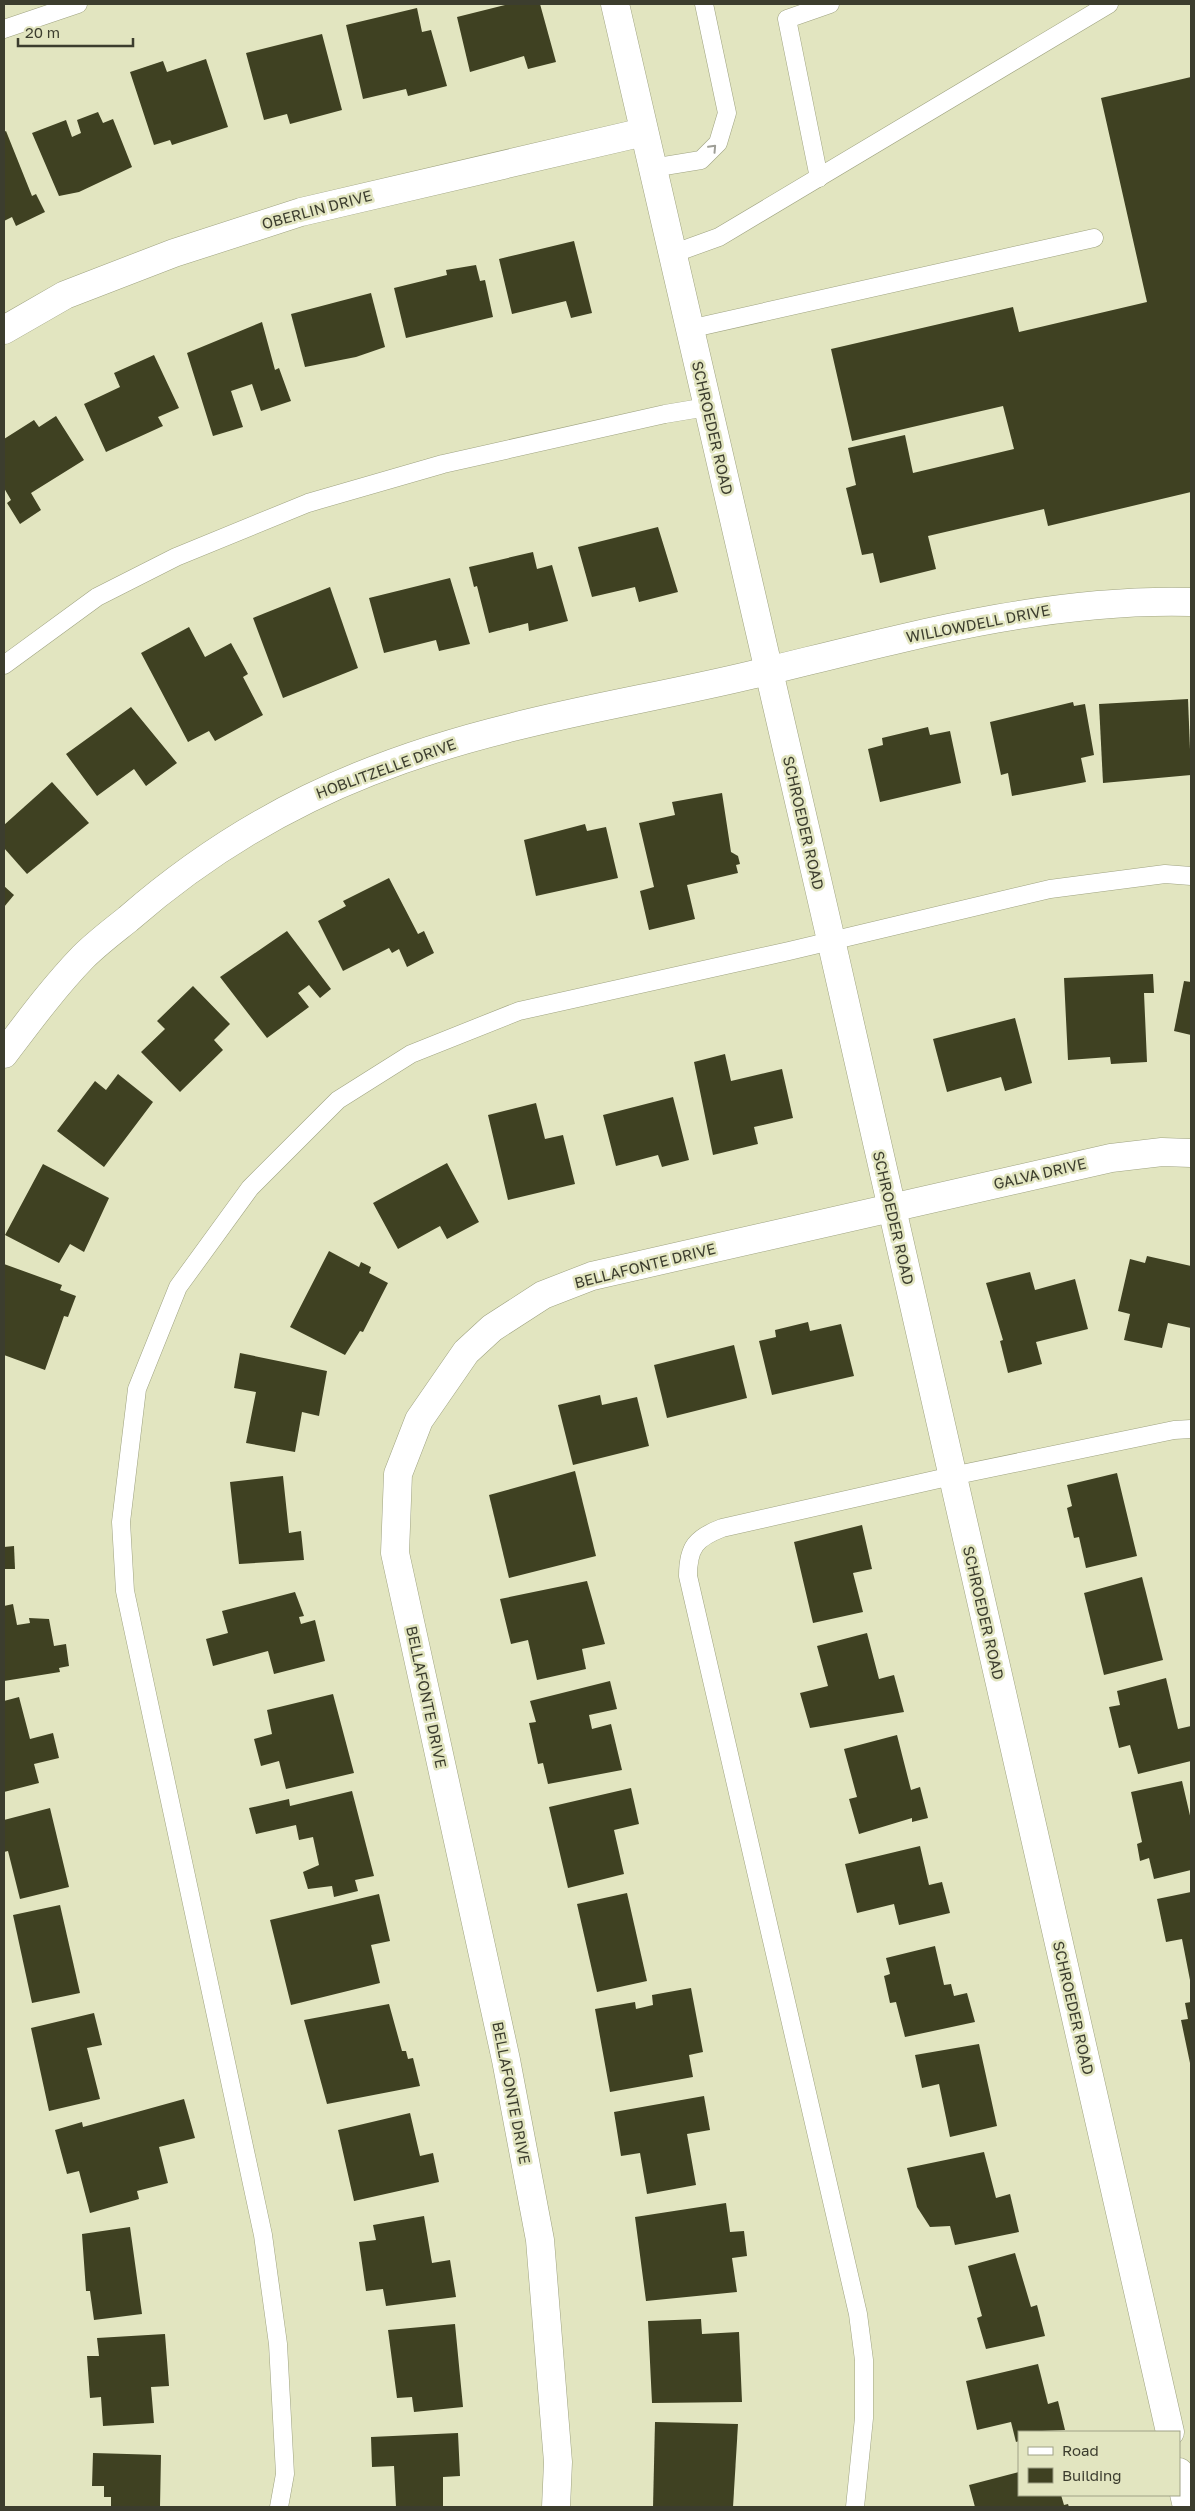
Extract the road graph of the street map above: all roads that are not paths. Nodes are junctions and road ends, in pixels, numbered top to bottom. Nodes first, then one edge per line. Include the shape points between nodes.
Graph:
1 (78, 4) edge
2 (615, 4) edge
3 (704, 4) edge
4 (830, 4) edge
5 (1110, 4) edge
6 (4, 29) edge
7 (644, 132) junction
8 (652, 168) junction
9 (819, 178) junction
10 (1094, 238) dead end
11 (672, 254) junction
12 (689, 329) junction
13 (4, 330) edge
14 (707, 407) junction
15 (1191, 602) edge
16 (4, 665) edge
17 (768, 671) junction
18 (1191, 876) edge
19 (831, 940) junction
20 (4, 1054) edge
21 (1191, 1153) edge
22 (892, 1208) junction
23 (1191, 1429) edge
24 (952, 1476) junction
25 (1170, 2431) edge
26 (1180, 2476) edge
27 (280, 2507) edge
28 (556, 2507) edge
29 (855, 2507) edge
30 (1187, 2507) edge

1 - 6 lane
2 - 7 street, SCHROEDER ROAD
8 -> 3 lane via 701,160 718,143 727,113
4 - 9 lane via 787,19
5 - 9 lane
7 - 8 street, SCHROEDER ROAD
7 - 13 street, OBERLIN DRIVE via 301,212 174,253 74,292
8 - 11 street, SCHROEDER ROAD
9 - 11 lane via 719,237
10 - 12 lane
11 - 12 street, SCHROEDER ROAD
12 - 14 street, SCHROEDER ROAD
14 - 16 lane via 443,464 308,503 176,556 97,597
14 - 17 street, SCHROEDER ROAD
15 - 17 street, WILLOWDELL DRIVE via 1148,601 1046,610 923,633
17 - 19 street, SCHROEDER ROAD
17 - 20 street, HOBLITZELLE DRIVE via 512,727 419,753 326,789 271,816 207,855 84,957
18 - 19 lane via 1165,874 1050,889
19 - 22 street, SCHROEDER ROAD
19 - 27 lane via 519,1011 411,1054 338,1100 250,1188 178,1287 137,1389 121,1522 125,1591 263,2235 278,2344 285,2474
21 - 22 street, GALVA DRIVE via 1162,1152 1111,1158
22 - 24 street, SCHROEDER ROAD
22 - 28 street, BELLAFONTE DRIVE via 592,1276 543,1295 492,1328 466,1352 419,1420 398,1474 395,1553 506,2060 540,2240 558,2462
23 - 24 lane
24 - 25 street, SCHROEDER ROAD
24 - 29 lane via 722,1528 706,1534 694,1544 688,1559 688,1576 858,2314 864,2360 864,2408
26 - 30 street

